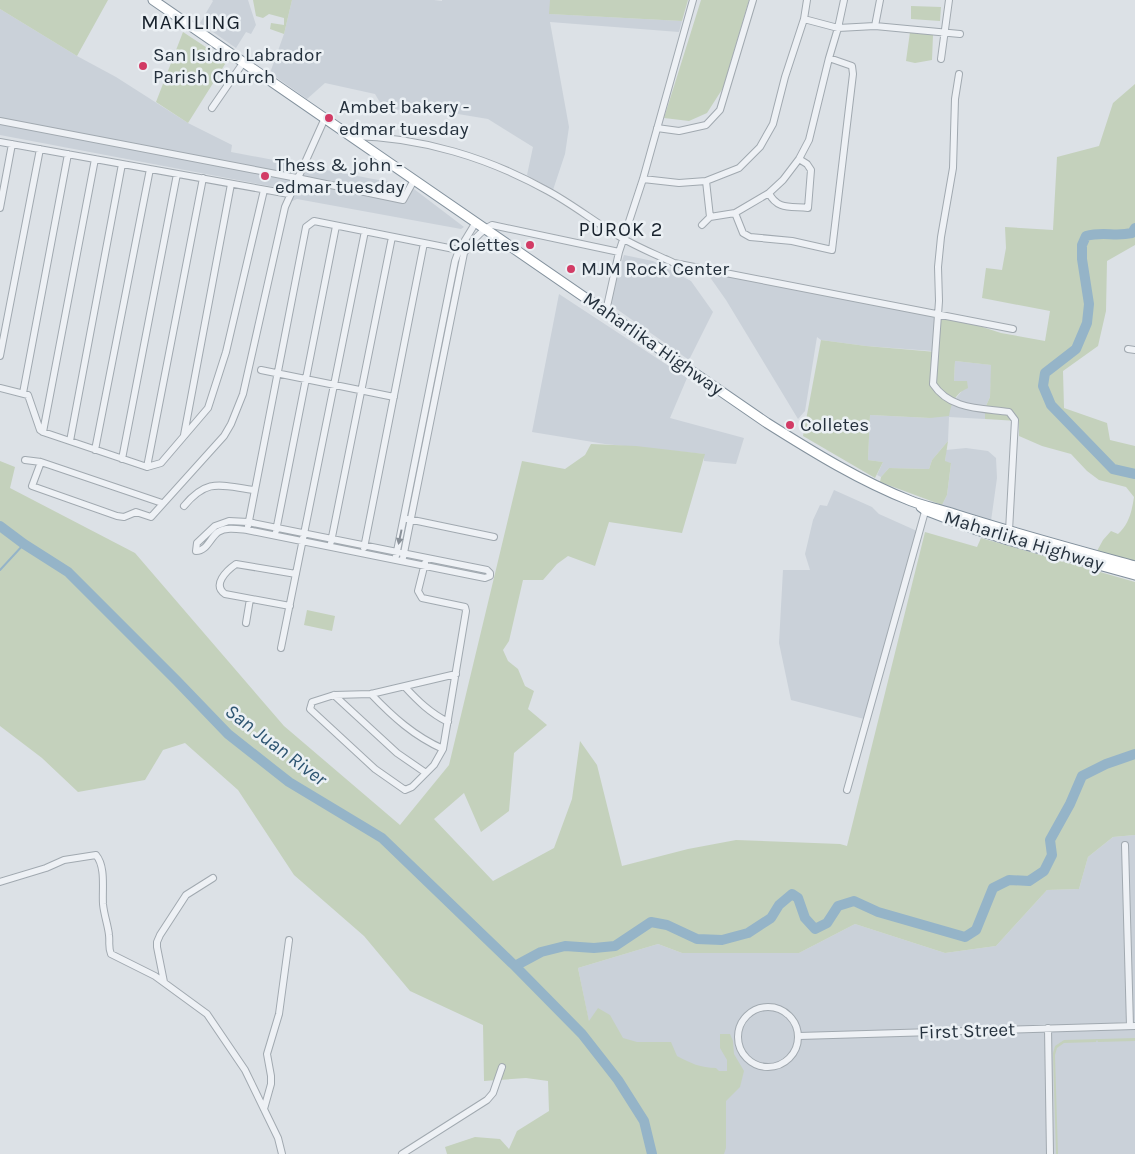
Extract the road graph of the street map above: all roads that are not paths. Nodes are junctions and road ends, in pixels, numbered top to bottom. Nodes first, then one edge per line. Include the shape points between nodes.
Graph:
1 (153, 0) edge
2 (693, 0) edge
3 (753, 0) edge
4 (808, 0) edge
5 (844, 0) edge
6 (880, 0) edge
7 (949, 0) edge
8 (804, 19) junction
9 (875, 26) junction
10 (838, 28) junction
11 (945, 32) junction
12 (960, 34) dead end
13 (829, 58) junction
14 (941, 60) dead end
15 (243, 63) junction
16 (959, 74) dead end
17 (212, 108) dead end
18 (325, 118) junction
19 (0, 121) edge
20 (657, 128) junction
21 (351, 136) junction
22 (0, 142) edge
23 (12, 144) junction
24 (40, 149) junction
25 (68, 154) junction
26 (95, 159) junction
27 (799, 159) junction
28 (122, 164) junction
29 (150, 168) junction
30 (178, 174) junction
31 (203, 178) junction
32 (297, 178) junction
33 (414, 180) junction
34 (643, 180) junction
35 (706, 181) junction
36 (231, 184) junction
37 (264, 190) junction
38 (769, 193) junction
39 (290, 194) junction
40 (0, 208) edge
41 (734, 213) junction
42 (710, 217) junction
43 (476, 222) junction
44 (336, 226) junction
45 (702, 226) dead end
46 (485, 228) junction
47 (364, 231) junction
48 (392, 236) junction
49 (623, 239) junction
50 (424, 243) junction
51 (461, 251) junction
52 (619, 252) junction
53 (606, 311) junction
54 (937, 314) junction
55 (1013, 329) dead end
56 (0, 356) edge
57 (261, 370) dead end
58 (278, 373) junction
59 (306, 379) junction
60 (334, 385) junction
61 (0, 388) edge
62 (361, 390) junction
63 (23, 393) junction
64 (394, 397) junction
65 (43, 432) junction
66 (184, 437) junction
67 (70, 441) junction
68 (95, 450) junction
69 (122, 459) junction
70 (25, 460) dead end
71 (41, 462) junction
72 (147, 467) junction
73 (255, 490) junction
74 (162, 503) junction
75 (184, 506) dead end
76 (926, 508) junction
77 (408, 519) junction
78 (248, 522) junction
79 (276, 528) junction
80 (247, 530) junction
81 (1009, 531) junction
82 (304, 534) junction
83 (275, 535) junction
84 (494, 537) dead end
85 (331, 539) junction
86 (302, 541) junction
87 (330, 546) junction
88 (364, 550) junction
89 (400, 557) junction
90 (424, 562) junction
91 (1135, 566) edge
92 (296, 574) junction
93 (1135, 575) edge
94 (250, 599) junction
95 (290, 606) junction
96 (246, 623) dead end
97 (281, 648) dead end
98 (456, 674) junction
99 (405, 687) junction
100 (371, 694) junction
101 (334, 695) junction
102 (448, 722) junction
103 (443, 749) junction
104 (426, 773) junction
105 (846, 790) dead end
106 (1125, 845) dead end
107 (213, 878) dead end
108 (0, 882) edge
109 (289, 940) dead end
110 (164, 982) junction
111 (1132, 1026) edge
112 (1048, 1028) junction
113 (799, 1036) junction
114 (502, 1067) dead end
115 (264, 1109) junction
116 (282, 1154) edge
117 (402, 1154) edge
118 (1050, 1154) edge

1 - 15 highway, Maharlika Highway
2 - 20 street
3 - 20 street via 720,110 706,125 679,130
4 - 8 street
5 - 10 street
6 - 9 street
7 - 11 street
8 - 10 street
8 - 35 street via 773,124 760,147 740,168
9 - 10 street
9 - 11 street
10 - 13 street
11 - 12 street
11 - 14 street
13 - 27 street via 809,140
13 - 41 street via 852,66 853,74 832,250 746,236
15 - 17 street
15 - 18 highway, Maharlika Highway
16 - 54 street via 953,168 940,244
18 - 21 highway, Maharlika Highway
18 - 32 street
19 - 32 street
20 - 34 street
21 - 33 highway, Maharlika Highway
21 - 49 street via 418,144 497,166 550,192
22 - 23 street
23 - 24 street
23 - 40 street
24 - 25 street
24 - 56 street
25 - 26 street
25 - 63 street
26 - 28 street
26 - 65 street
27 - 38 street
27 - 38 street via 811,170 808,208 777,205
28 - 29 street
28 - 67 street
29 - 30 street
29 - 68 street
30 - 31 street
30 - 69 street
31 - 36 street
31 - 72 street
32 - 33 street via 403,200
32 - 39 street
33 - 43 highway, Maharlika Highway
34 - 35 street
34 - 49 street
35 - 42 street
36 - 37 street
36 - 66 street
37 - 39 street
37 - 66 street via 223,361 208,408
38 - 41 street
39 - 74 street via 243,394 231,424 224,436
41 - 42 street
42 - 45 street
43 - 46 highway, Maharlika Highway
43 - 51 street
44 - 47 street
44 - 58 street via 314,221 306,227
44 - 59 street
46 - 51 street
46 - 52 street via 492,224
46 - 53 highway, Maharlika Highway
47 - 48 street
47 - 60 street
48 - 50 street
48 - 62 street
49 - 52 street
49 - 54 street via 674,263
50 - 51 street
50 - 64 street
51 - 77 street via 455,261
52 - 53 street
53 - 76 highway, Maharlika Highway via 759,418 865,480
54 - 55 street
54 - 81 street via 933,384 939,394 957,405 1009,412 1014,420
57 - 58 street
58 - 59 street
58 - 73 street
59 - 60 street
59 - 79 street
60 - 62 street
60 - 82 street
61 - 63 street
62 - 64 street
62 - 85 street
63 - 65 street via 28,395
64 - 88 street
65 - 67 street
66 - 72 street via 162,463
67 - 68 street
68 - 69 street
69 - 72 street
70 - 71 street
71 - 74 street
71 - 74 street via 32,486 117,516 136,512 151,517
73 - 75 street via 216,485 202,488
73 - 78 street
76 - 81 highway, Maharlika Highway
76 - 93 highway, Maharlika Highway via 1008,540
76 - 105 street
77 - 84 street
77 - 89 street
78 - 79 street
78 - 80 street
78 - 80 street via 229,521 215,526 196,543 196,551 202,550 218,532 230,528
79 - 82 street
79 - 83 street
80 - 83 street
81 - 91 highway, Maharlika Highway
82 - 85 street
82 - 86 street
83 - 86 street
85 - 87 street
85 - 88 street
86 - 87 street
86 - 92 street
87 - 88 street
88 - 89 street
89 - 90 street
90 - 90 street via 485,578 490,576 487,570
90 - 98 street via 418,591 422,598 464,607 466,611
92 - 94 street via 242,564 233,566 220,582 221,591
92 - 95 street
94 - 95 street
94 - 96 street
95 - 97 street
98 - 99 street
98 - 102 street
99 - 100 street
99 - 102 street via 435,716
100 - 101 street
100 - 103 street via 406,728
101 - 104 street via 397,753
101 - 104 street via 312,702 310,709 375,769 405,790
102 - 103 street
103 - 104 street
106 - 111 street
107 - 110 street via 186,895 156,942
108 - 110 street via 64,860 96,854 102,866 111,954
109 - 115 street via 280,1014 267,1054 271,1084
110 - 115 street via 207,1014 245,1070
111 - 112 street, First Street
112 - 113 street, First Street
112 - 118 street
113 - 113 street via 794,1021 782,1010 761,1008 743,1020 738,1044 754,1065 767,1068 779,1066 790,1059 797,1048
114 - 117 street via 493,1093 487,1100
115 - 116 street

